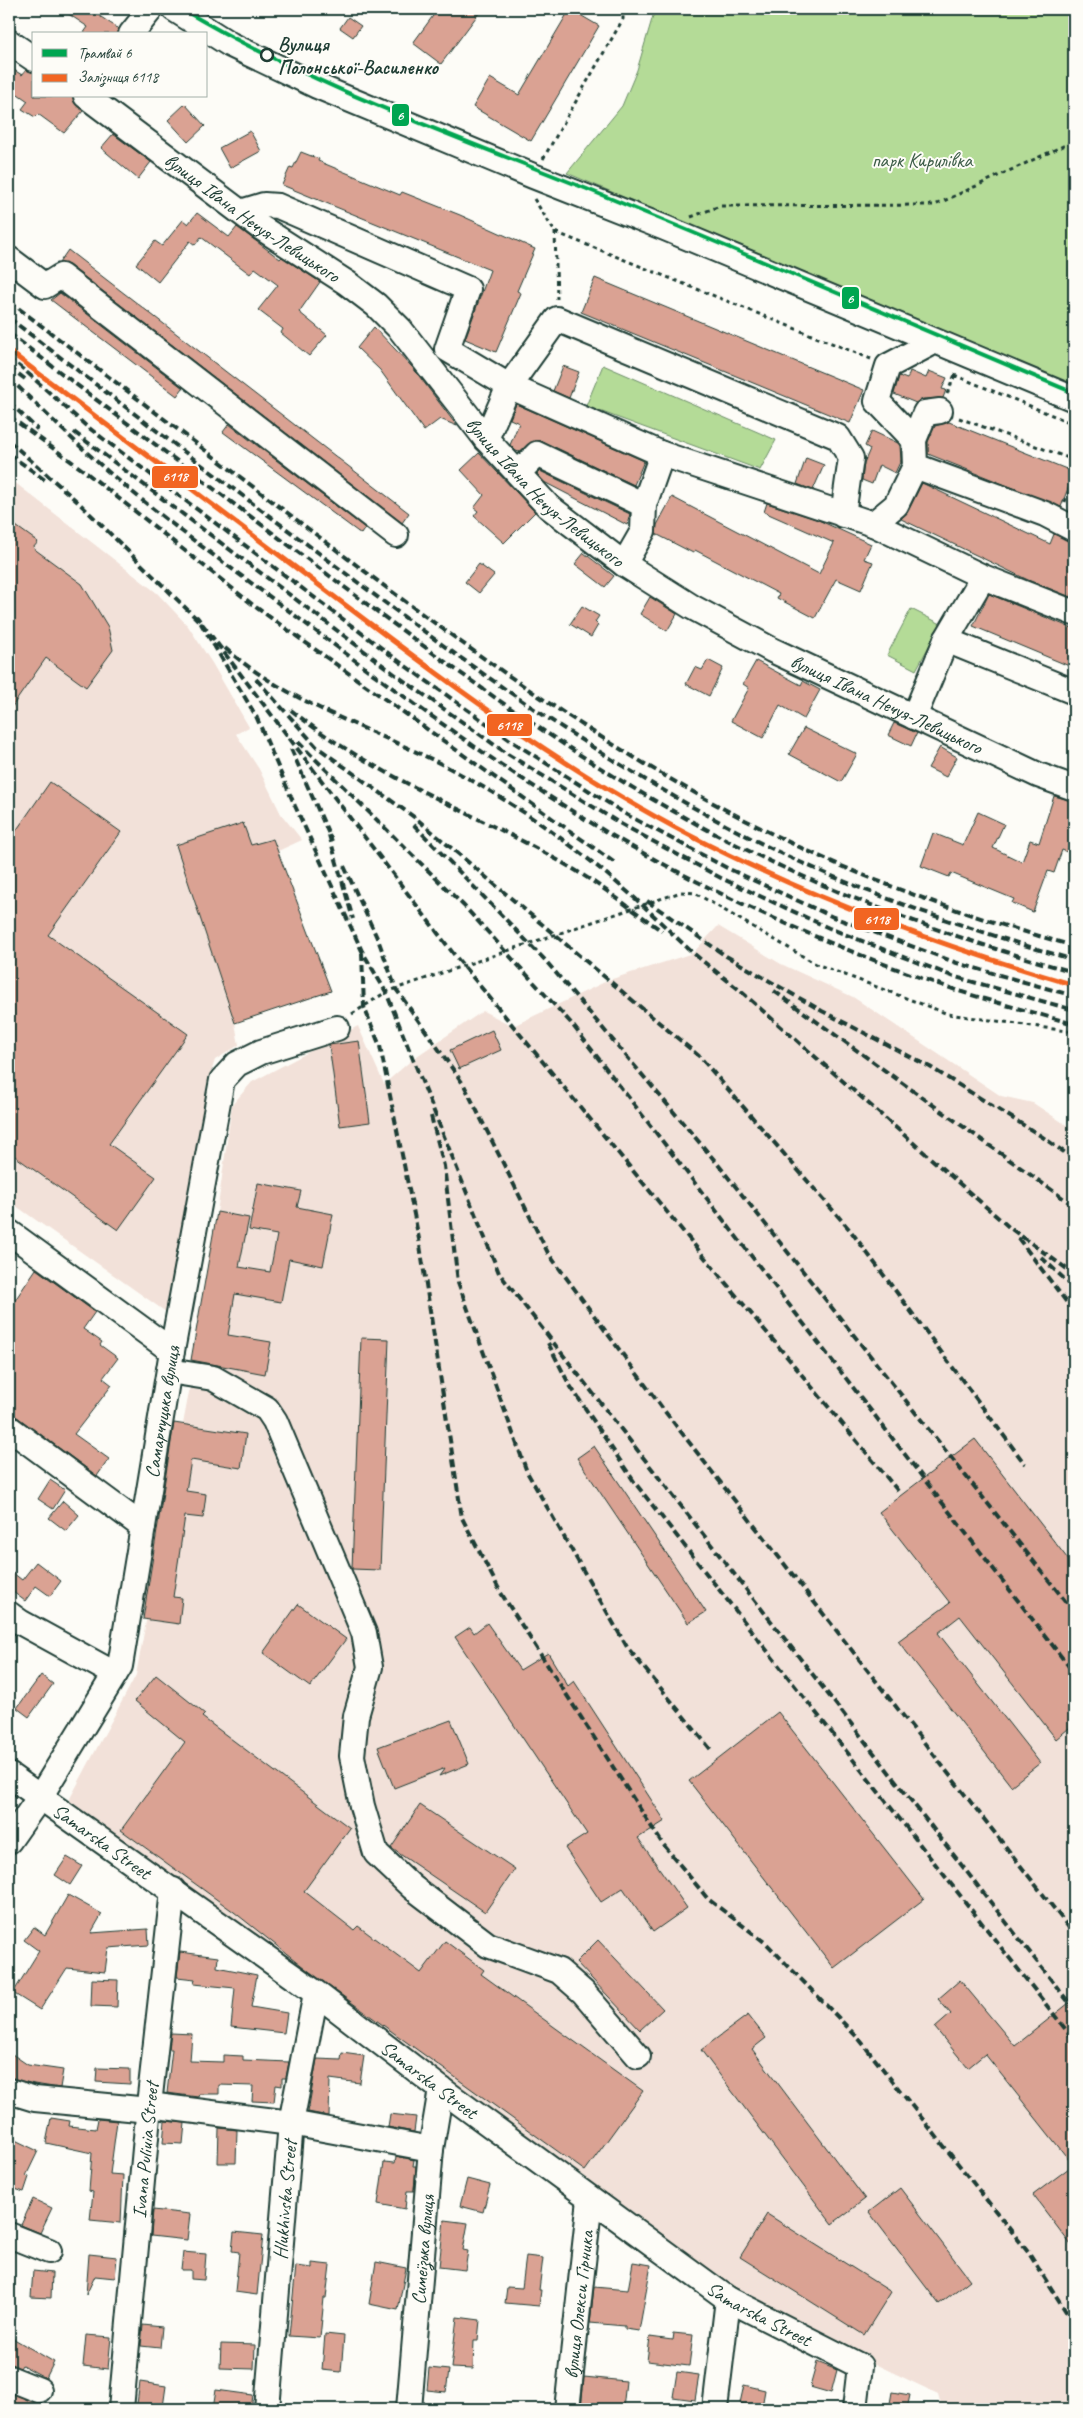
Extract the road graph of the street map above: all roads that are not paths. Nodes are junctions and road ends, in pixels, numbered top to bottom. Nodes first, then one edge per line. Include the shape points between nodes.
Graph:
1 (151, 9) edge
2 (174, 9) edge
3 (133, 32) edge
4 (89, 98) edge
5 (241, 212) junction
6 (9, 259) edge
7 (931, 340) junction
8 (509, 386) junction
9 (1074, 399) edge
10 (940, 411) road end
11 (486, 439) junction
12 (914, 440) junction
13 (662, 454) junction
14 (915, 466) junction
15 (518, 473) junction
16 (644, 505) junction
17 (843, 515) junction
18 (873, 524) junction
19 (1074, 529) edge
20 (396, 535) dead end
21 (624, 564) junction
22 (984, 577) junction
23 (1074, 612) edge
24 (946, 640) junction
25 (1074, 692) edge
26 (914, 717) junction
27 (1074, 788) edge
28 (337, 1028) road end
29 (9, 1232) edge
30 (170, 1361) junction
31 (9, 1428) edge
32 (143, 1526) junction
33 (9, 1614) edge
34 (115, 1674) junction
35 (9, 1775) edge
36 (40, 1797) junction
37 (9, 1841) edge
38 (173, 1890) junction
39 (316, 1993) junction
40 (638, 2056) dead end
41 (441, 2089) junction
42 (9, 2091) edge
43 (149, 2108) junction
44 (291, 2123) junction
45 (431, 2149) junction
46 (590, 2199) junction
47 (9, 2234) edge
48 (49, 2251) dead end
49 (728, 2299) junction
50 (9, 2378) edge
51 (39, 2390) dead end
52 (121, 2409) edge
53 (267, 2409) edge
54 (410, 2409) edge
55 (567, 2409) edge
56 (715, 2409) edge
57 (855, 2409) edge

1 - 3 street
2 - 7 street via 263,62 532,185 665,228
4 - 5 street, вулиця Івана Нечуя-Левицького
5 - 8 street via 264,205 278,206 468,289 447,350
5 - 11 street, вулиця Івана Нечуя-Левицького via 376,305 400,329
6 - 20 street via 46,286 61,276
7 - 9 street
7 - 12 street via 928,345 888,366 877,401
8 - 11 street
8 - 13 street
8 - 17 street via 557,319 838,437 851,458
10 - 12 street via 925,413
11 - 15 street, вулиця Івана Нечуя-Левицького
12 - 14 street
13 - 16 street
13 - 17 street
14 - 18 street via 896,505
14 - 19 street via 1045,514
15 - 16 street via 537,454
15 - 21 street, вулиця Івана Нечуя-Левицького via 548,506
16 - 21 street via 643,531
17 - 18 street
18 - 22 street
21 - 26 street, вулиця Івана Нечуя-Левицького via 692,607 772,650
22 - 23 street
22 - 24 street
24 - 25 street
24 - 26 street
26 - 27 street, вулиця Івана Нечуя-Левицького via 1038,775
28 - 30 street, Самарчуцька вулиця via 261,1052 237,1064 222,1080
29 - 30 street
30 - 32 street, Самарчуцька вулиця
30 - 40 street via 213,1378 267,1410 275,1421 364,1633 370,1667 356,1716 352,1756 376,1853 412,1887 488,1945 559,1971 583,1992
31 - 32 street
32 - 34 street, Самарчуцька вулиця via 120,1666
33 - 34 street
34 - 36 street, Самарчуцька вулиця
35 - 36 street, Samarska Street
36 - 37 street, Самарчуцька вулиця
36 - 38 street, Samarska Street
38 - 39 street, Samarska Street
38 - 43 street, Ivana Puliuia Street
39 - 41 street, Samarska Street
39 - 44 street, Hlukhivska Street
41 - 45 street, Симеїзька вулиця
41 - 46 street, Samarska Street
42 - 43 street via 35,2099
43 - 44 street
43 - 52 street, Ivana Puliuia Street
44 - 45 street
44 - 53 street, Hlukhivska Street
45 - 54 street, Симеїзька вулиця
46 - 49 street, Samarska Street
46 - 55 street, вулиця Олекси Гірника
47 - 48 street
49 - 56 street
49 - 57 street, Samarska Street via 860,2366
50 - 51 street

